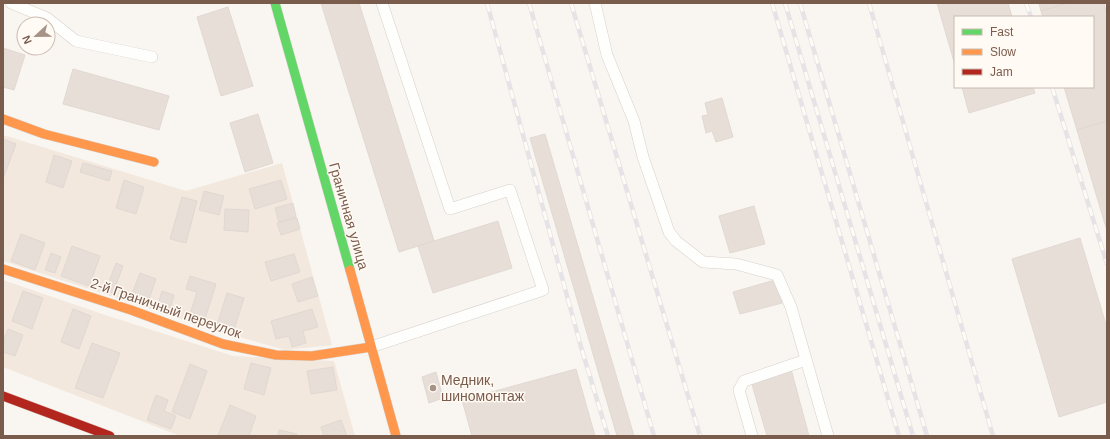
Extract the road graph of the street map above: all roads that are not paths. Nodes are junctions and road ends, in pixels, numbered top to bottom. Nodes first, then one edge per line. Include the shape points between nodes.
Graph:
1 (11, 3) edge
2 (274, 3) edge
3 (382, 3) edge
4 (595, 3) edge
5 (152, 57) dead end
6 (3, 119) edge
7 (154, 162) dead end
8 (3, 269) edge
9 (371, 347) junction
10 (806, 360) junction
11 (3, 396) edge
12 (110, 436) edge
13 (396, 436) edge
14 (752, 436) edge
15 (828, 436) edge

1 - 5 lane via 46,18 76,41
2 - 9 street, Граничная улица
3 - 9 lane via 450,209 510,190 543,290
4 - 10 lane via 607,55 634,121 643,157 669,232 676,241 704,262 736,264 777,275 791,307
6 - 7 street via 44,134
8 - 9 street, 2-й Граничный переулок via 131,310 223,344 276,355 312,356
9 - 13 street, Граничная улица
10 - 14 lane via 744,381 739,390
10 - 15 lane
11 - 12 street

